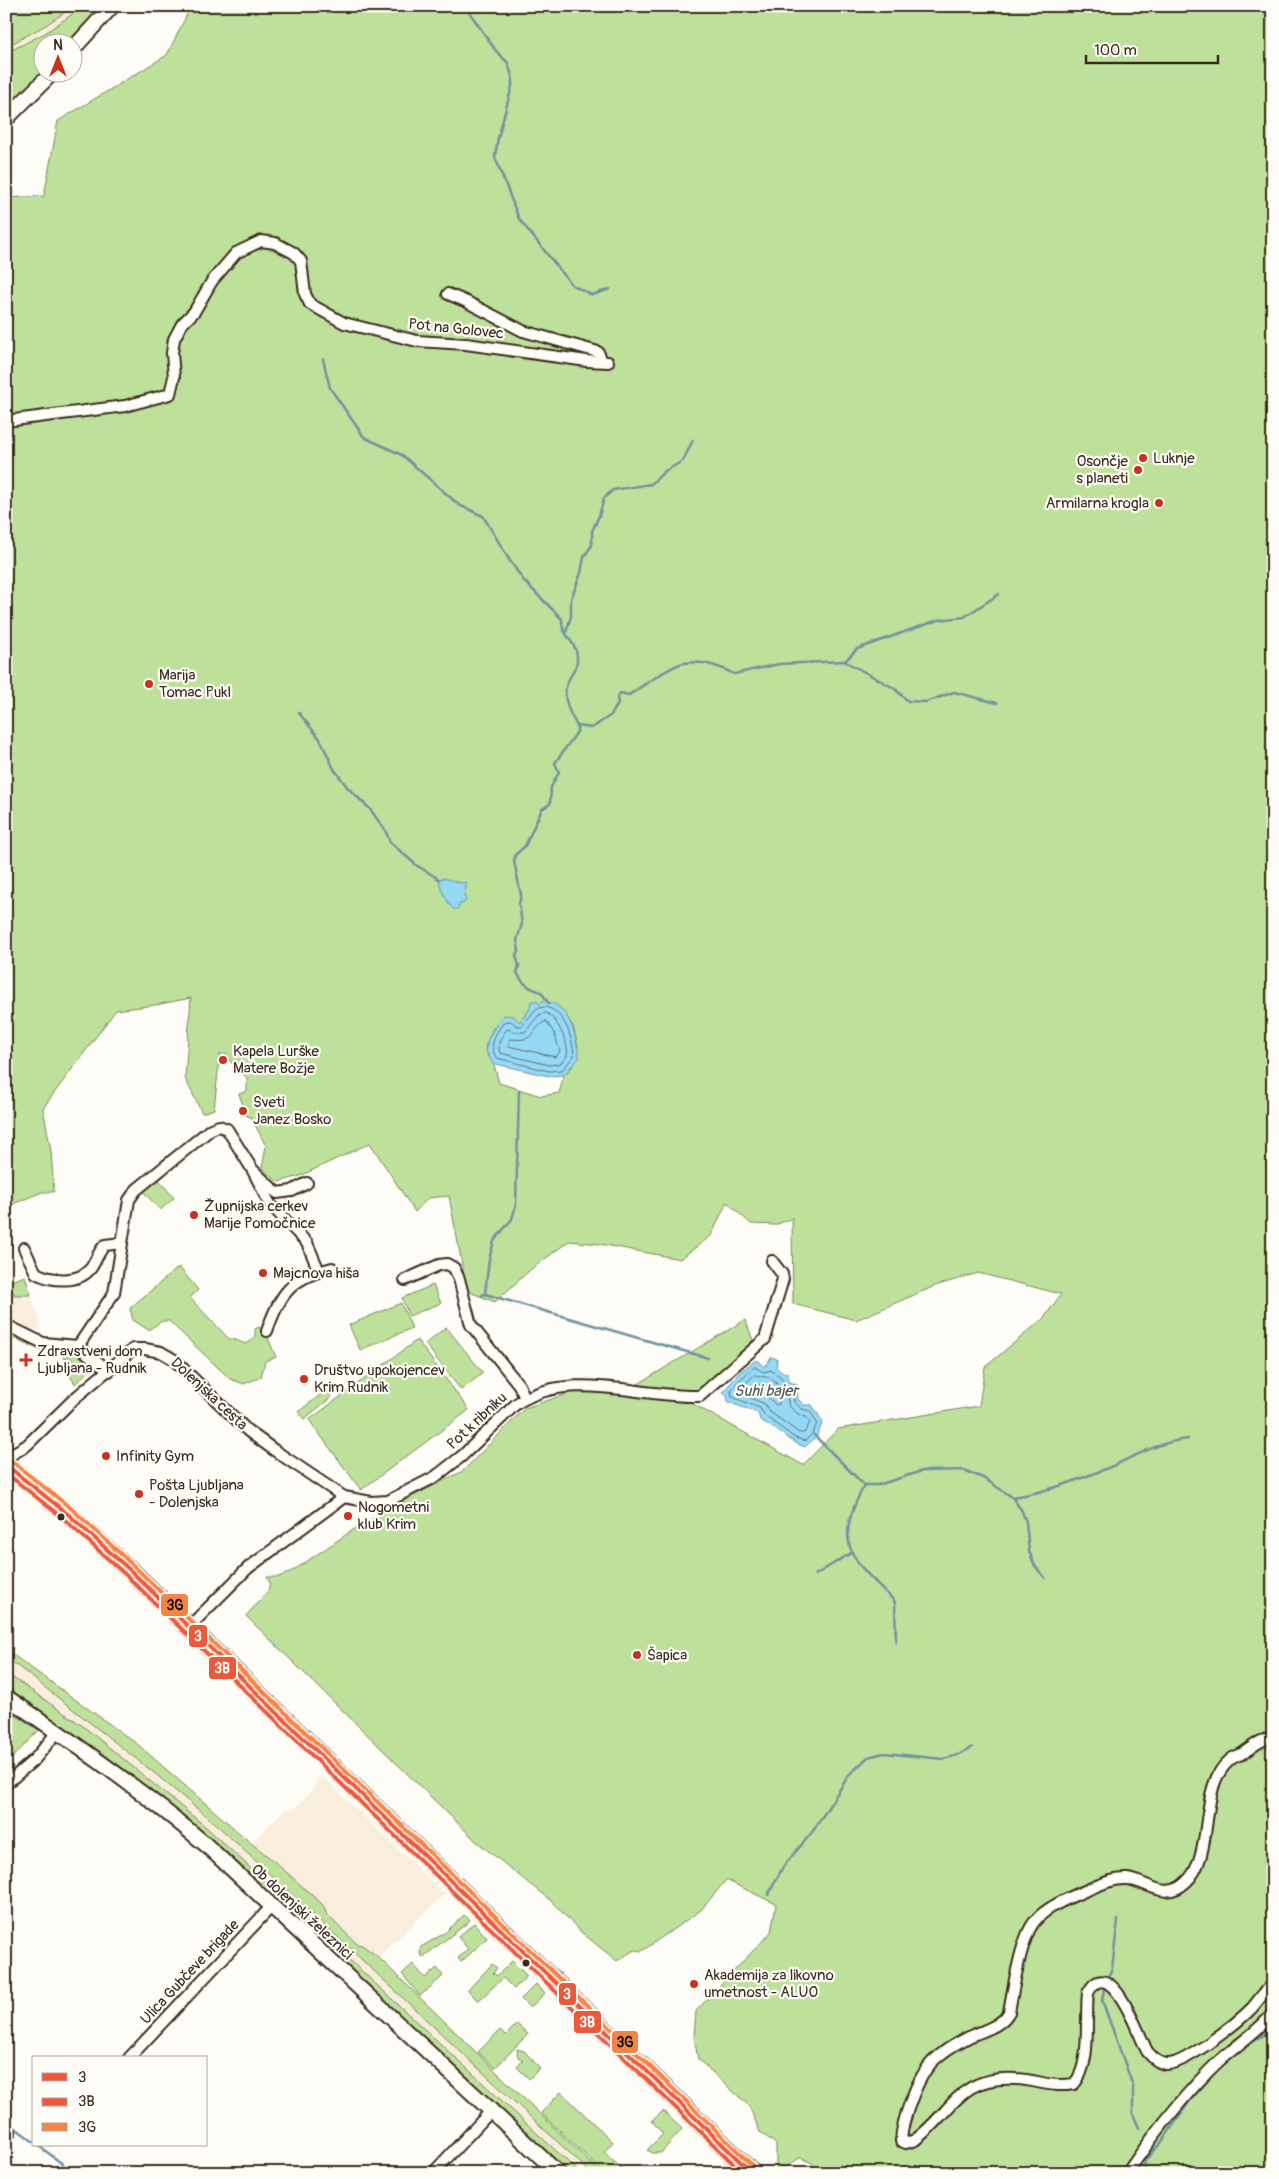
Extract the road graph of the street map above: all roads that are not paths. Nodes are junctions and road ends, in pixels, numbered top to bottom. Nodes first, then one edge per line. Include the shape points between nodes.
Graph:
1 (112, 6) edge
2 (82, 39) edge
3 (43, 82) edge
4 (6, 119) edge
5 (448, 294) dead end
6 (6, 421) edge
7 (252, 1169) junction
8 (307, 1184) dead end
9 (122, 1243) junction
10 (24, 1248) dead end
11 (772, 1261) dead end
12 (332, 1268) dead end
13 (319, 1271) junction
14 (405, 1280) dead end
15 (6, 1325) edge
16 (267, 1331) dead end
17 (78, 1346) junction
18 (109, 1371) junction
19 (524, 1398) junction
20 (6, 1458) edge
21 (6, 1465) edge
22 (344, 1497) junction
23 (189, 1627) junction
24 (6, 1697) edge
25 (58, 1731) junction
26 (1273, 1737) edge
27 (6, 1784) edge
28 (272, 1906) junction
29 (1273, 1985) edge
30 (1273, 2014) edge
31 (131, 2056) edge
32 (491, 2111) junction
33 (433, 2173) edge
34 (558, 2173) edge
35 (752, 2173) edge
36 (1127, 2173) edge

1 - 2 street
3 - 4 street
5 - 6 street, Pot na Golovec via 538,337 592,349 605,361 417,341 344,322 310,304 304,294 301,261 294,253 276,243 262,241 236,253 182,324 174,339 174,377 170,394 125,406
7 - 8 street via 277,1193
7 - 9 street via 227,1129 219,1126 211,1129 132,1195
7 - 13 street via 270,1204 307,1243
9 - 10 street via 105,1245 84,1274 64,1279 36,1273
9 - 17 street via 114,1293
11 - 19 street, Pot k ribniku via 783,1279 765,1339 700,1396 570,1386
12 - 13 street
13 - 16 street via 296,1282 279,1300
14 - 19 street via 439,1265 447,1264 454,1268 460,1279 471,1324 519,1385
15 - 17 street via 43,1342
17 - 18 street
18 - 20 street, Dolenjska cesta via 27,1445
18 - 22 street, Dolenjska cesta via 133,1349 162,1352 248,1431
19 - 22 street, Pot k ribniku via 462,1456 406,1494 388,1501 371,1502
21 - 23 main road via 72,1518
22 - 23 street via 248,1568
23 - 35 main road
24 - 25 street, Ob dolenjski železnici
25 - 27 street via 35,1759
25 - 28 street, Ob dolenjski železnici via 156,1803
26 - 29 street via 1253,1744 1230,1759 1221,1771 1214,1784 1201,1853 1188,1881 1179,1888 1161,1892 1136,1882 1117,1879 1077,1894 1035,1920 1024,1942 1005,2020 965,2039 933,2062 919,2085 904,2123 902,2141 915,2140 961,2094 988,2080 1017,2079 1054,2086 1074,2084 1083,2066 1088,1993 1097,1983 1104,1982 1116,1989 1147,2051 1167,2064 1184,2059 1213,2040 1242,2017
28 - 31 street, Ulica Gubčeve brigade
28 - 32 street, Ob dolenjski železnici
30 - 36 street via 1217,2063 1178,2104
32 - 33 street
32 - 34 street, Ob dolenjski železnici

